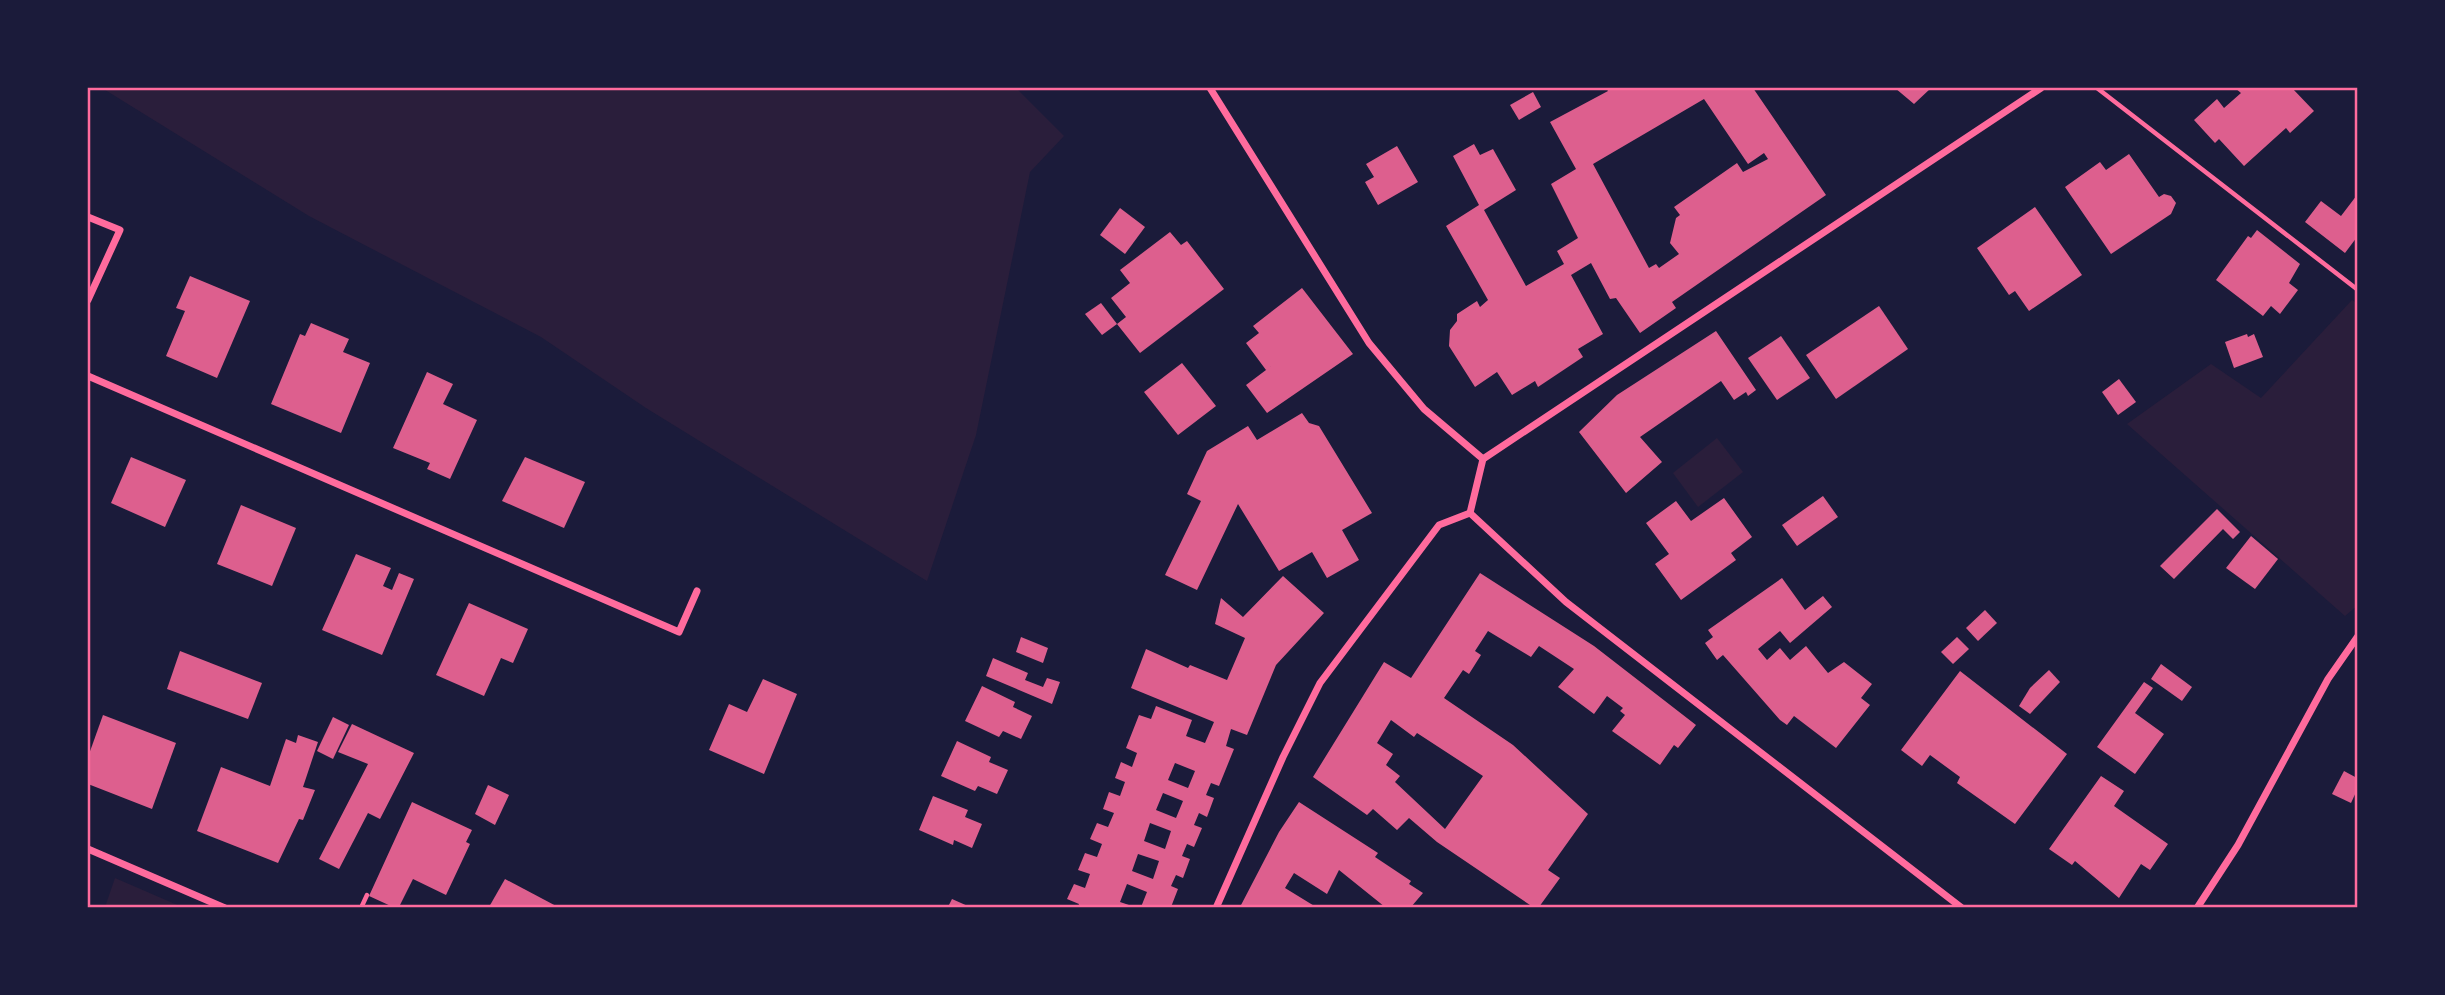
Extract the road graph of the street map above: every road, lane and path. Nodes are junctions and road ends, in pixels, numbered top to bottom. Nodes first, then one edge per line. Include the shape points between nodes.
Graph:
1 (1210, 88) edge
2 (2041, 88) edge
3 (2096, 88) edge
4 (88, 217) edge
5 (2357, 290) edge
6 (88, 300) edge
7 (88, 376) edge
8 (1483, 459) junction
9 (1470, 513) junction
10 (698, 591) dead end
11 (2357, 636) edge
12 (88, 849) edge
13 (367, 895) dead end
14 (225, 908) edge
15 (361, 908) edge
16 (1216, 908) edge
17 (1962, 908) edge
18 (2197, 908) edge

1 - 8 street via 1369,342 1424,408
2 - 8 street
3 - 5 path
4 - 6 street via 120,230
7 - 10 street via 679,632
8 - 9 street
9 - 16 street via 1439,525 1320,683
9 - 17 street via 1566,603
11 - 18 street
12 - 14 street
13 - 15 path

